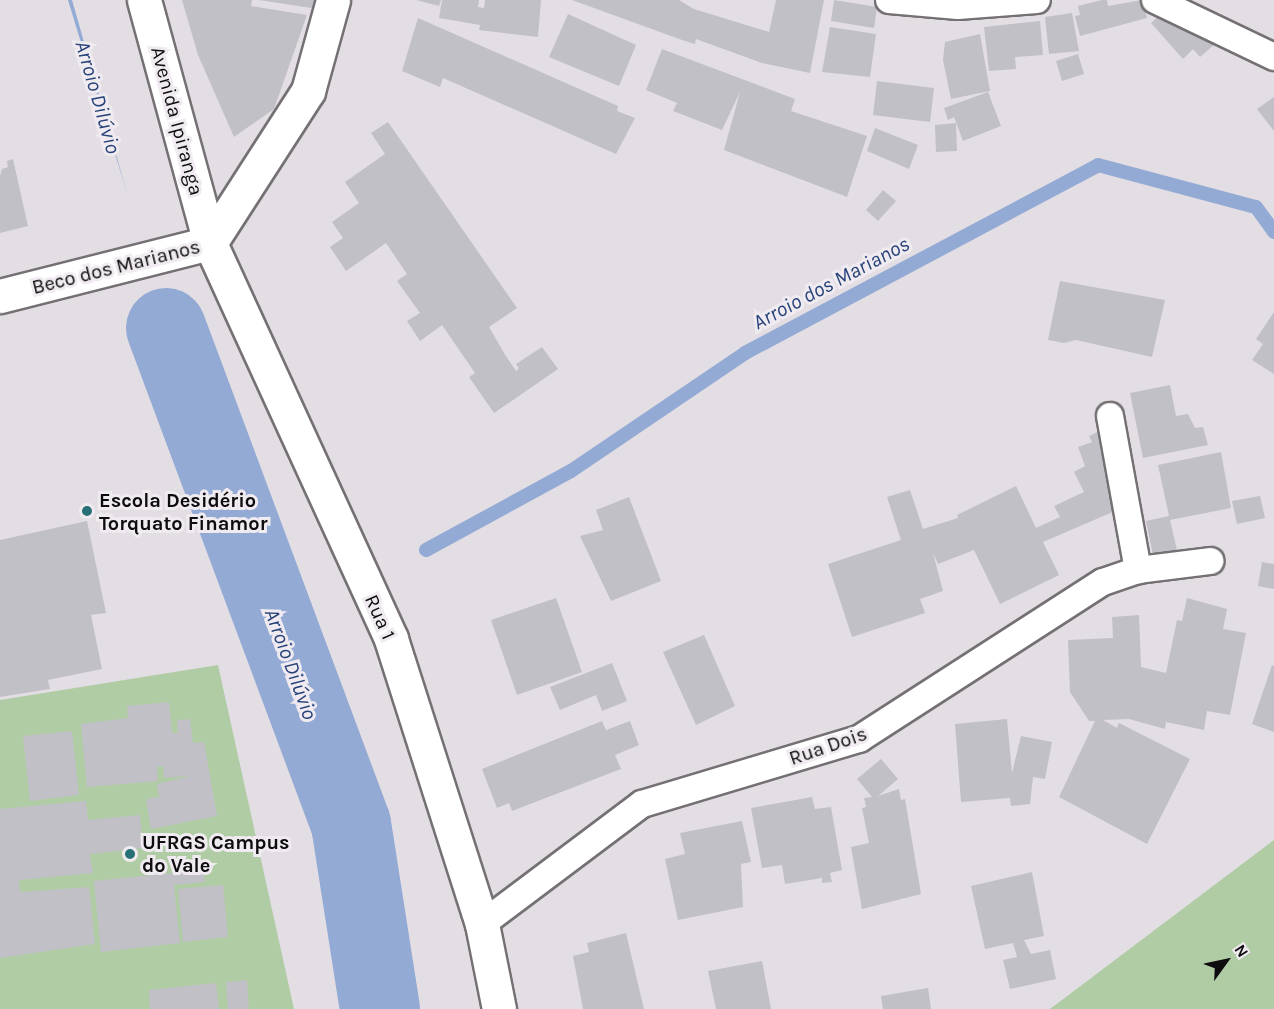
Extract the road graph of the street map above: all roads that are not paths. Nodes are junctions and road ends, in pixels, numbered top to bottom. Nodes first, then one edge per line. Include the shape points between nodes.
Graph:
1 (144, 0) edge
2 (333, 0) edge
3 (889, 0) edge
4 (1037, 0) edge
5 (1155, 0) edge
6 (1274, 57) edge
7 (210, 243) junction
8 (0, 296) edge
9 (1110, 416) dead end
10 (1210, 561) dead end
11 (1138, 570) junction
12 (482, 924) junction
13 (499, 1009) edge

1 - 7 street, Avenida Ipiranga
2 - 7 street, Beco dos Marianos via 308,91
3 - 4 lane via 958,6
5 - 6 lane
7 - 8 street, Beco dos Marianos
7 - 12 street, Rua 1 via 391,639
9 - 11 lane
10 - 11 lane, Rua Dois
11 - 12 lane, Rua Dois via 1103,582 859,739 642,804
12 - 13 street, Rua 1

